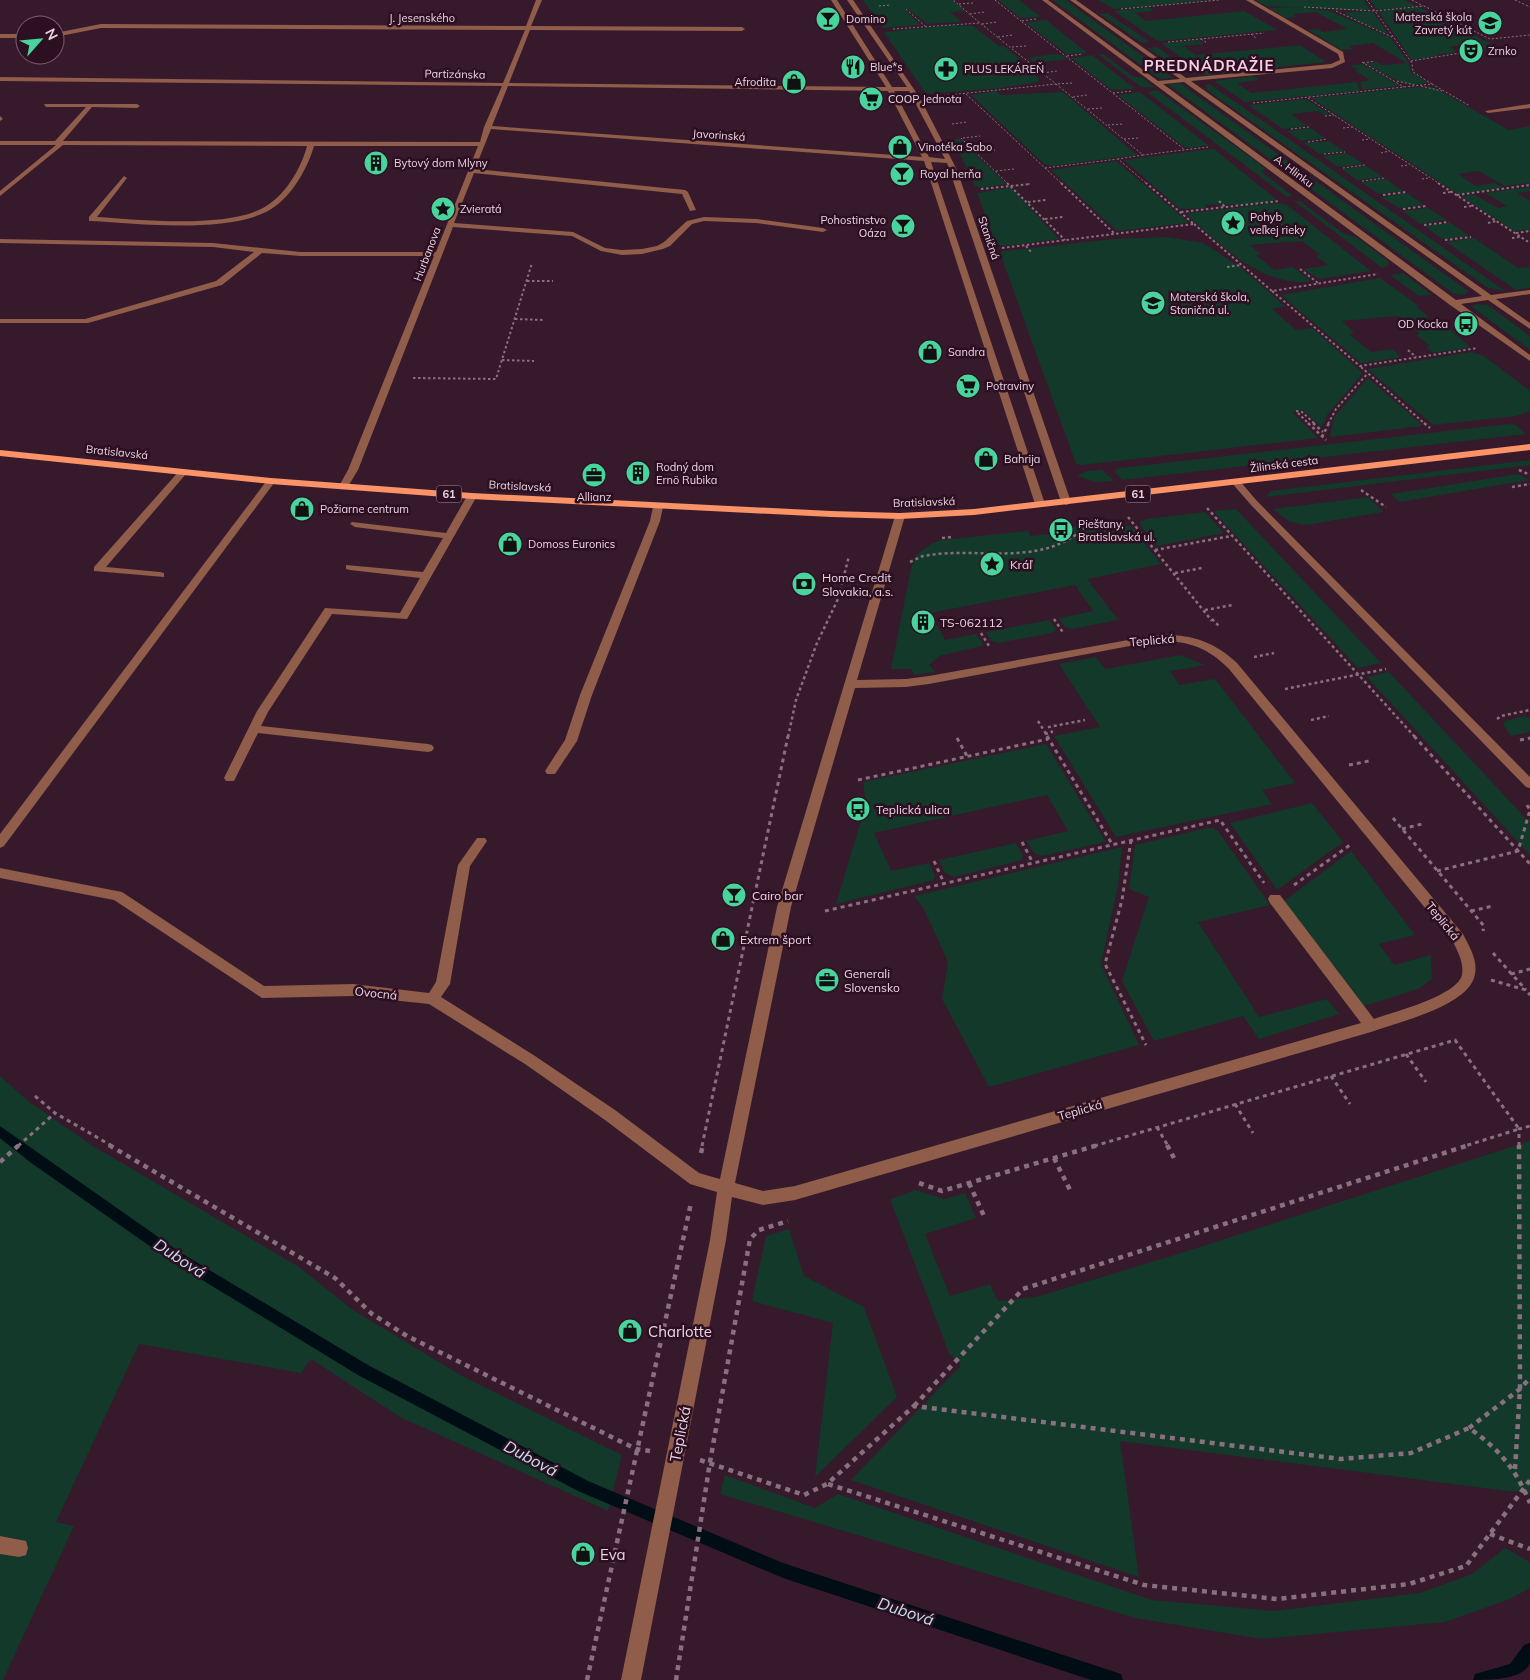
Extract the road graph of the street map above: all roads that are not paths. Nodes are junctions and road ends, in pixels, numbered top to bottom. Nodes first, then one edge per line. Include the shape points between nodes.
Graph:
1 (539, 0) edge
2 (834, 0) edge
3 (850, 0) edge
4 (1045, 0) edge
5 (1073, 0) edge
6 (1249, 0) edge
7 (527, 28) junction
8 (742, 29) dead end
9 (65, 33) edge
10 (0, 36) edge
11 (15, 36) edge
12 (0, 79) edge
13 (1186, 80) junction
14 (1157, 83) junction
15 (505, 85) junction
16 (890, 89) junction
17 (910, 89) junction
18 (46, 105) dead end
19 (92, 105) junction
20 (137, 106) dead end
21 (1530, 106) edge
22 (1488, 111) road end
23 (487, 127) junction
24 (0, 142) edge
25 (59, 143) junction
26 (311, 144) junction
27 (481, 144) junction
28 (927, 160) junction
29 (950, 162) junction
30 (471, 171) junction
31 (582, 173) dead end
32 (124, 178) dead end
33 (576, 180) junction
34 (0, 194) edge
35 (692, 210) dead end
36 (450, 225) junction
37 (822, 230) dead end
38 (0, 241) edge
39 (260, 252) junction
40 (440, 254) junction
41 (1530, 292) edge
42 (1489, 298) junction
43 (1453, 303) junction
44 (0, 321) edge
45 (1530, 327) edge
46 (1530, 359) edge
47 (1530, 447) edge
48 (0, 453) edge
49 (183, 472) junction
50 (271, 481) junction
51 (1236, 482) junction
52 (344, 486) junction
53 (472, 496) junction
54 (1066, 502) junction
55 (1040, 504) junction
56 (658, 507) junction
57 (900, 516) junction
58 (355, 524) dead end
59 (450, 536) junction
60 (350, 567) dead end
61 (160, 575) dead end
62 (427, 576) junction
63 (849, 684) junction
64 (255, 729) junction
65 (428, 748) dead end
66 (550, 771) dead end
67 (230, 778) dead end
68 (1530, 784) edge
69 (481, 841) dead end
70 (0, 843) edge
71 (0, 873) edge
72 (1275, 899) road end
73 (432, 999) junction
74 (1371, 1026) junction
75 (726, 1187) junction
76 (0, 1546) edge
77 (20, 1548) dead end
78 (631, 1680) edge

1 - 7 street, Hurbanova
2 - 16 street
3 - 17 street, Staničná
4 - 14 street, A. Hlinku
5 - 13 street, A. Hlinku
6 - 13 street via 1341,53 1343,61 1332,66
7 - 8 street, J. Jesenského
7 - 9 street, J. Jesenského via 102,26
7 - 15 street, Hurbanova
10 - 11 street
12 - 15 street, Partizánska
13 - 14 street
13 - 42 street, A. Hlinku
14 - 43 street, A. Hlinku
15 - 16 street, Partizánska
15 - 23 street, Hurbanova
16 - 17 street, Partizánska
16 - 28 street
17 - 29 street, Staničná
18 - 19 street
19 - 20 street
19 - 25 street
21 - 22 street
23 - 27 street, Hurbanova
23 - 28 street, Javorinská
24 - 25 street
25 - 26 street
25 - 34 street
26 - 27 street
26 - 32 street via 309,156 286,191 264,211 227,220 92,219
27 - 30 street, Hurbanova
28 - 29 street, Javorinská
28 - 55 street
29 - 54 street, Staničná
30 - 33 street
30 - 36 street, Hurbanova
31 - 33 street
33 - 35 street via 685,192
36 - 37 street via 573,234 597,248 639,252 655,250 692,222 710,219
36 - 40 street, Hurbanova
38 - 39 street via 213,244
39 - 40 street
39 - 44 street via 219,284 85,321
40 - 52 street, Hurbanova
41 - 42 street
42 - 43 street
42 - 45 street, A. Hlinku
43 - 46 street, A. Hlinku
47 - 51 main road, Žilinská cesta / 61
48 - 49 main road, Bratislavská / 61
49 - 50 main road, Bratislavská / 61
49 - 61 street via 98,569
50 - 52 main road, Bratislavská / 61
50 - 70 street
51 - 54 main road, Žilinská cesta / 61
51 - 68 street
52 - 53 main road, Bratislavská / 61
53 - 56 main road, Bratislavská / 61
53 - 59 street
54 - 55 main road, Žilinská cesta / 61
55 - 57 main road, Bratislavská / 61
56 - 57 main road, Bratislavská / 61
56 - 66 street via 571,741
57 - 63 street, Teplická
58 - 59 street
59 - 62 street
60 - 62 street
62 - 64 street via 403,617 329,610 263,711
63 - 74 street, Teplická via 922,681 1156,638 1200,642 1214,649 1229,661 1458,938 1469,960 1469,974 1457,994
63 - 75 street, Teplická via 784,907
64 - 65 street
64 - 67 street
69 - 73 street via 464,865 443,984
71 - 73 street, Ovocná via 117,896 262,992 353,990
72 - 74 street
73 - 75 street, Ovocná via 530,1060 695,1179
74 - 75 street, Teplická via 795,1193 763,1198
75 - 78 street, Teplická
76 - 77 street

